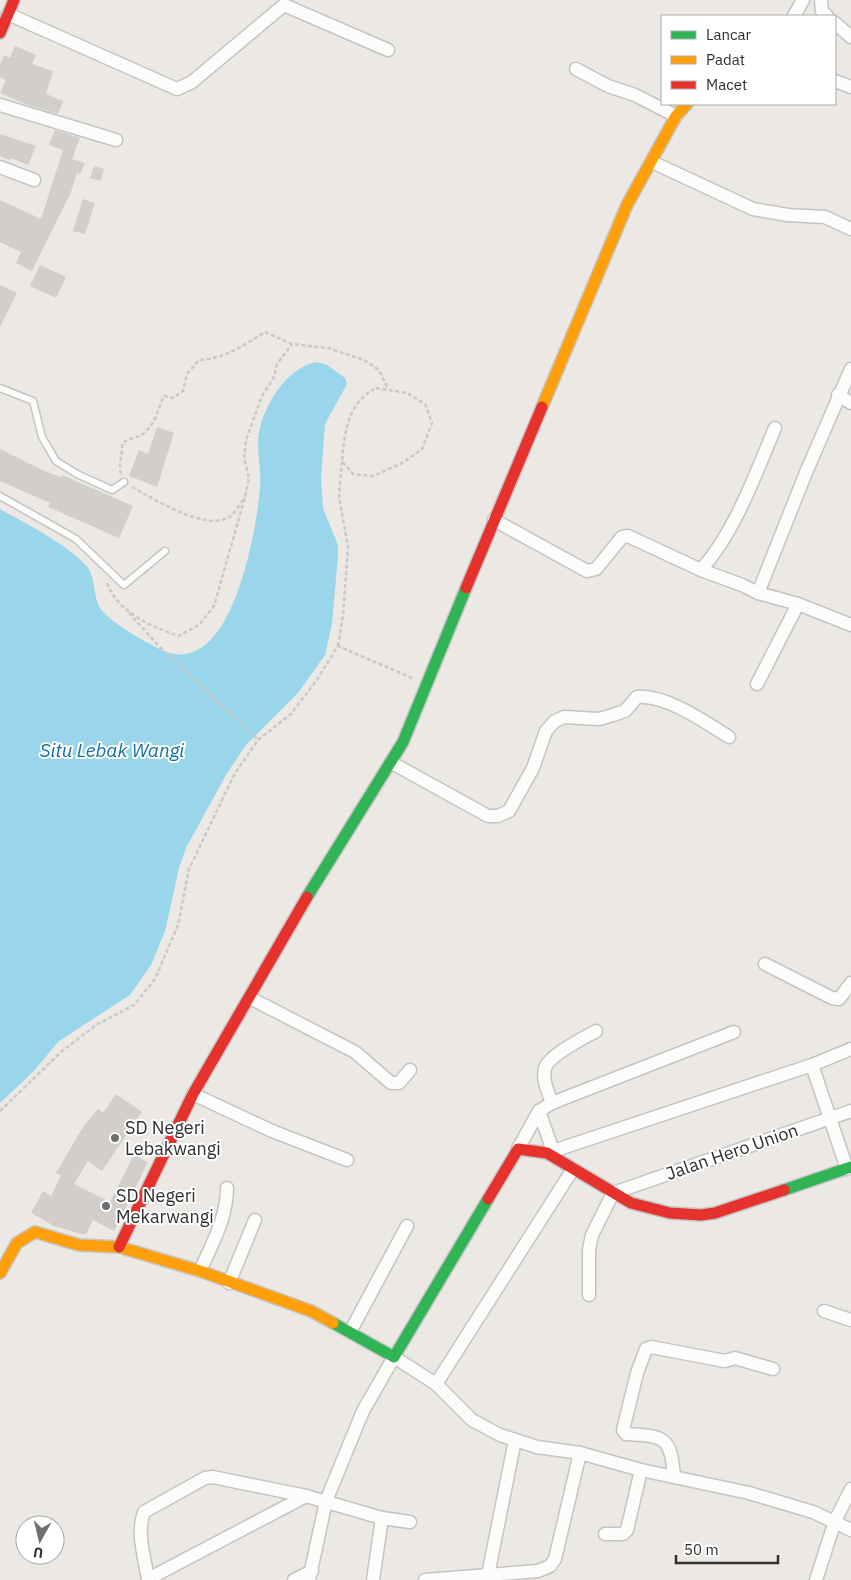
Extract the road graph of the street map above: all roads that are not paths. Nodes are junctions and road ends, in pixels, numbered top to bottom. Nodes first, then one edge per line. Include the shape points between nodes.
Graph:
1 (14, 0) edge
2 (803, 0) edge
3 (821, 0) edge
4 (284, 2) edge
5 (8, 14) junction
6 (795, 15) edge
7 (826, 15) edge
8 (836, 25) edge
9 (0, 33) edge
10 (851, 37) edge
11 (388, 50) dead end
12 (576, 69) dead end
13 (836, 81) edge
14 (851, 87) edge
15 (0, 104) edge
16 (686, 105) edge
17 (676, 116) junction
18 (116, 140) dead end
19 (652, 162) junction
20 (0, 167) edge
21 (34, 180) dead end
22 (851, 229) edge
23 (851, 369) edge
24 (0, 388) edge
25 (838, 395) junction
26 (851, 403) edge
27 (775, 428) dead end
28 (124, 482) road end
29 (0, 496) edge
30 (494, 520) junction
31 (165, 551) dead end
32 (701, 570) junction
33 (758, 594) junction
34 (798, 604) junction
35 (851, 625) edge
36 (757, 684) dead end
37 (729, 737) dead end
38 (392, 762) junction
39 (766, 964) dead end
40 (851, 983) edge
41 (250, 998) junction
42 (596, 1031) dead end
43 (734, 1032) dead end
44 (851, 1049) edge
45 (812, 1065) junction
46 (410, 1070) dead end
47 (193, 1094) junction
48 (552, 1103) junction
49 (539, 1111) junction
50 (851, 1111) edge
51 (830, 1119) junction
52 (518, 1149) junction
53 (550, 1152) junction
54 (347, 1160) dead end
55 (849, 1168) edge
56 (573, 1169) junction
57 (227, 1188) dead end
58 (613, 1193) junction
59 (255, 1220) dead end
60 (407, 1226) dead end
61 (119, 1248) junction
62 (200, 1271) junction
63 (0, 1273) edge
64 (230, 1283) junction
65 (589, 1295) dead end
66 (824, 1311) dead end
67 (851, 1320) edge
68 (350, 1332) junction
69 (394, 1357) junction
70 (773, 1369) dead end
71 (436, 1384) junction
72 (515, 1440) junction
73 (580, 1453) junction
74 (642, 1470) junction
75 (674, 1477) junction
76 (851, 1488) edge
77 (306, 1496) junction
78 (326, 1501) junction
79 (382, 1518) junction
80 (834, 1521) junction
81 (410, 1522) dead end
82 (851, 1530) edge
83 (605, 1534) dead end
84 (311, 1575) edge
85 (488, 1576) junction
86 (148, 1579) edge
87 (294, 1580) edge
88 (373, 1580) edge
89 (425, 1580) edge
90 (816, 1580) edge

1 - 5 main road
2 - 6 street
3 - 7 street via 822,11
4 - 5 street via 192,82 176,89
4 - 11 street
5 - 9 main road
8 - 10 street
12 - 17 street
13 - 14 street
15 - 18 street
16 - 17 main road
17 - 19 main road
19 - 22 street via 753,209 825,217
19 - 30 main road via 628,205
20 - 21 street
23 - 25 street
24 - 28 lane via 33,401 46,447 63,467 112,490
25 - 26 street
25 - 33 street
27 - 32 street via 743,504
29 - 31 lane via 76,539 124,585
30 - 32 street via 587,571 596,569 622,537 628,536
30 - 38 main road
32 - 33 street
33 - 34 street
34 - 35 street
34 - 36 street
37 - 38 street via 650,696 637,697 625,711 599,719 564,717 546,731 533,768 509,811 498,816 488,816
38 - 41 main road via 317,880
39 - 40 street via 832,998 839,999
41 - 46 street via 355,1052 390,1083 399,1084
41 - 47 main road
42 - 48 street via 569,1046 546,1065 546,1088
43 - 48 street
44 - 45 street
45 - 51 street
45 - 53 street
47 - 54 street via 272,1131
47 - 61 main road
48 - 49 street
49 - 52 street
49 - 53 street
50 - 51 street, Jalan Hero Union
51 - 55 street
51 - 58 street, Jalan Hero Union
52 - 53 main road
52 - 69 main road
53 - 56 main road
55 - 58 main road via 701,1215 644,1208
56 - 58 main road
56 - 71 street
57 - 62 street via 224,1216
58 - 65 street via 592,1235
59 - 64 street
60 - 68 street
61 - 62 main road
61 - 63 main road via 79,1246 35,1232 15,1243 6,1255
62 - 64 main road
64 - 68 main road via 311,1311
66 - 67 street
68 - 69 main road
69 - 71 street
69 - 78 street via 363,1410
70 - 75 street via 735,1358 725,1361 651,1347 646,1349 623,1430 626,1434 652,1436 669,1446
71 - 72 street via 472,1420 485,1429
72 - 73 street via 556,1451
72 - 85 street
73 - 74 street
73 - 85 street via 555,1559 550,1566 538,1571
74 - 75 street
74 - 83 street via 627,1530 623,1534
75 - 80 street via 750,1493
76 - 80 street
77 - 78 street
77 - 86 street
77 - 86 street via 221,1477 205,1478 144,1512 140,1521 141,1543
78 - 79 street
78 - 84 street
79 - 81 street
79 - 88 street
80 - 82 street
80 - 90 street
84 - 87 street
85 - 89 street

